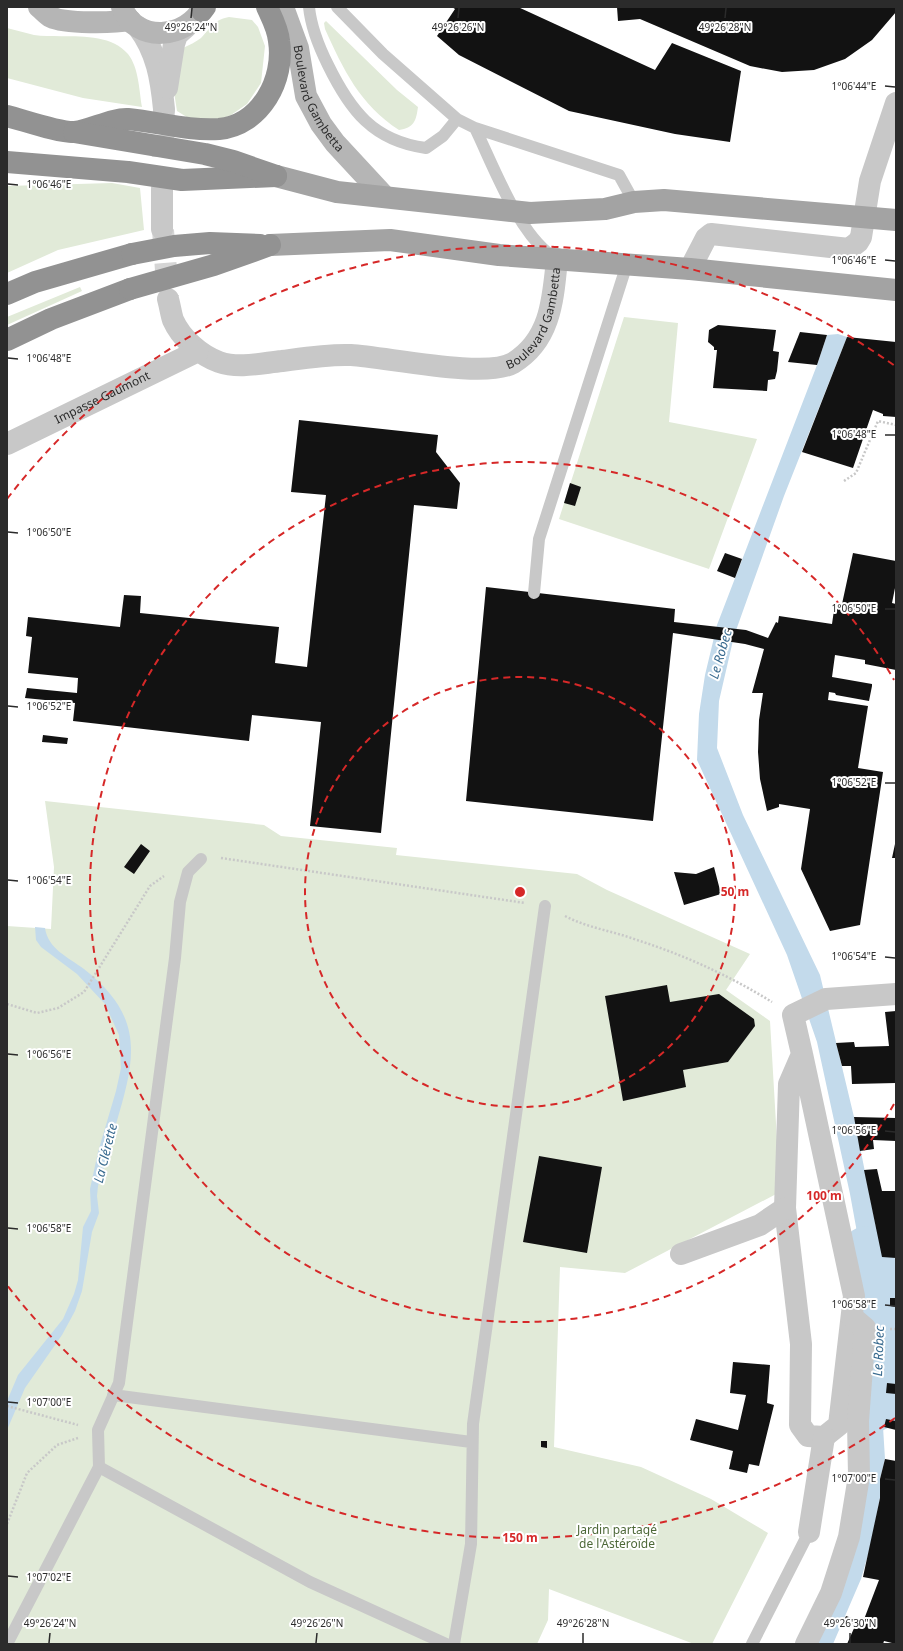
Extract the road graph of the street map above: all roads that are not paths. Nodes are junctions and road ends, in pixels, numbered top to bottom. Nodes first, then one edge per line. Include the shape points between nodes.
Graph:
1 (39, 7) edge
2 (267, 7) edge
3 (283, 7) edge
4 (309, 7) edge
5 (337, 7) edge
6 (203, 8) edge
7 (130, 18) edge
8 (186, 27) junction
9 (896, 103) edge
10 (7, 116) edge
11 (457, 119) junction
12 (475, 128) junction
13 (74, 132) junction
14 (7, 162) edge
15 (276, 176) junction
16 (162, 190) tunnel mouth
17 (385, 197) junction
18 (634, 202) junction
19 (516, 210) junction
20 (865, 217) junction
21 (896, 220) edge
22 (162, 229) tunnel mouth
23 (270, 245) junction
24 (557, 259) junction
25 (627, 264) junction
26 (690, 269) junction
27 (896, 290) edge
28 (7, 294) edge
29 (168, 299) tunnel mouth
30 (7, 340) edge
31 (198, 351) junction
32 (7, 444) edge
33 (534, 593) dead end
34 (201, 859) road end
35 (545, 906) road end
36 (896, 994) edge
37 (802, 1054) junction
38 (785, 1208) junction
39 (681, 1254) dead end
40 (851, 1317) junction
41 (113, 1395) junction
42 (824, 1437) junction
43 (471, 1442) junction
44 (99, 1466) junction
45 (809, 1532) joint
46 (7, 1644) edge
47 (446, 1644) edge
48 (454, 1644) edge
49 (752, 1644) edge
50 (806, 1644) edge

1 - 7 street via 51,18 65,20 101,23
2 - 13 highway via 279,40 280,61 277,80 258,110 246,119 221,129 200,129 126,119
3 - 17 street, Boulevard Gambetta via 298,48 306,96 321,124 335,144
4 - 11 lane via 310,18 324,56 340,90 356,113 374,128 410,146 426,148 442,136
5 - 11 lane via 383,54
6 - 8 street
7 - 8 street via 152,33 170,33
7 - 8 street via 147,39 161,77 164,109 174,44 177,35
9 - 20 street via 870,181
10 - 13 highway
11 - 12 lane
12 - 18 lane via 619,175
12 - 19 lane, Boulevard Gambetta
13 - 15 highway, bridge via 205,154
14 - 15 highway via 128,172 182,180
15 - 17 main road via 337,192
16 - 22 street
17 - 19 main road
18 - 19 main road via 605,209 530,213
18 - 20 main road via 687,201
19 - 24 lane, Boulevard Gambetta via 540,248
20 - 21 main road
20 - 26 street via 861,237 849,249 711,234 706,238
23 - 24 main road via 390,240 499,255
23 - 28 highway, bridge via 210,242 174,246 132,254 35,282
23 - 30 highway, bridge via 214,266 130,289 51,318
24 - 25 main road
24 - 31 street, Boulevard Gambetta via 553,304 542,332 532,348 512,364 496,368 469,369 351,355 247,365 220,362
25 - 26 main road
25 - 33 lane via 539,539
26 - 27 main road
29 - 31 street, Boulevard Gambetta via 173,320
31 - 32 street, Impasse Gaumont
34 - 41 lane via 188,872 180,902 175,958 119,1383
35 - 43 lane
36 - 37 street via 826,999 793,1015
37 - 38 street via 788,1084
37 - 40 street via 854,1296
38 - 39 street via 760,1225
38 - 42 street via 801,1344 800,1424 808,1436
40 - 42 street via 839,1425
40 - 50 street via 865,1328 858,1421 859,1476 847,1544 832,1593
41 - 43 lane
41 - 44 lane via 98,1430
42 - 45 street
43 - 48 lane via 471,1544
44 - 46 lane
44 - 47 lane via 310,1582
45 - 49 lane

